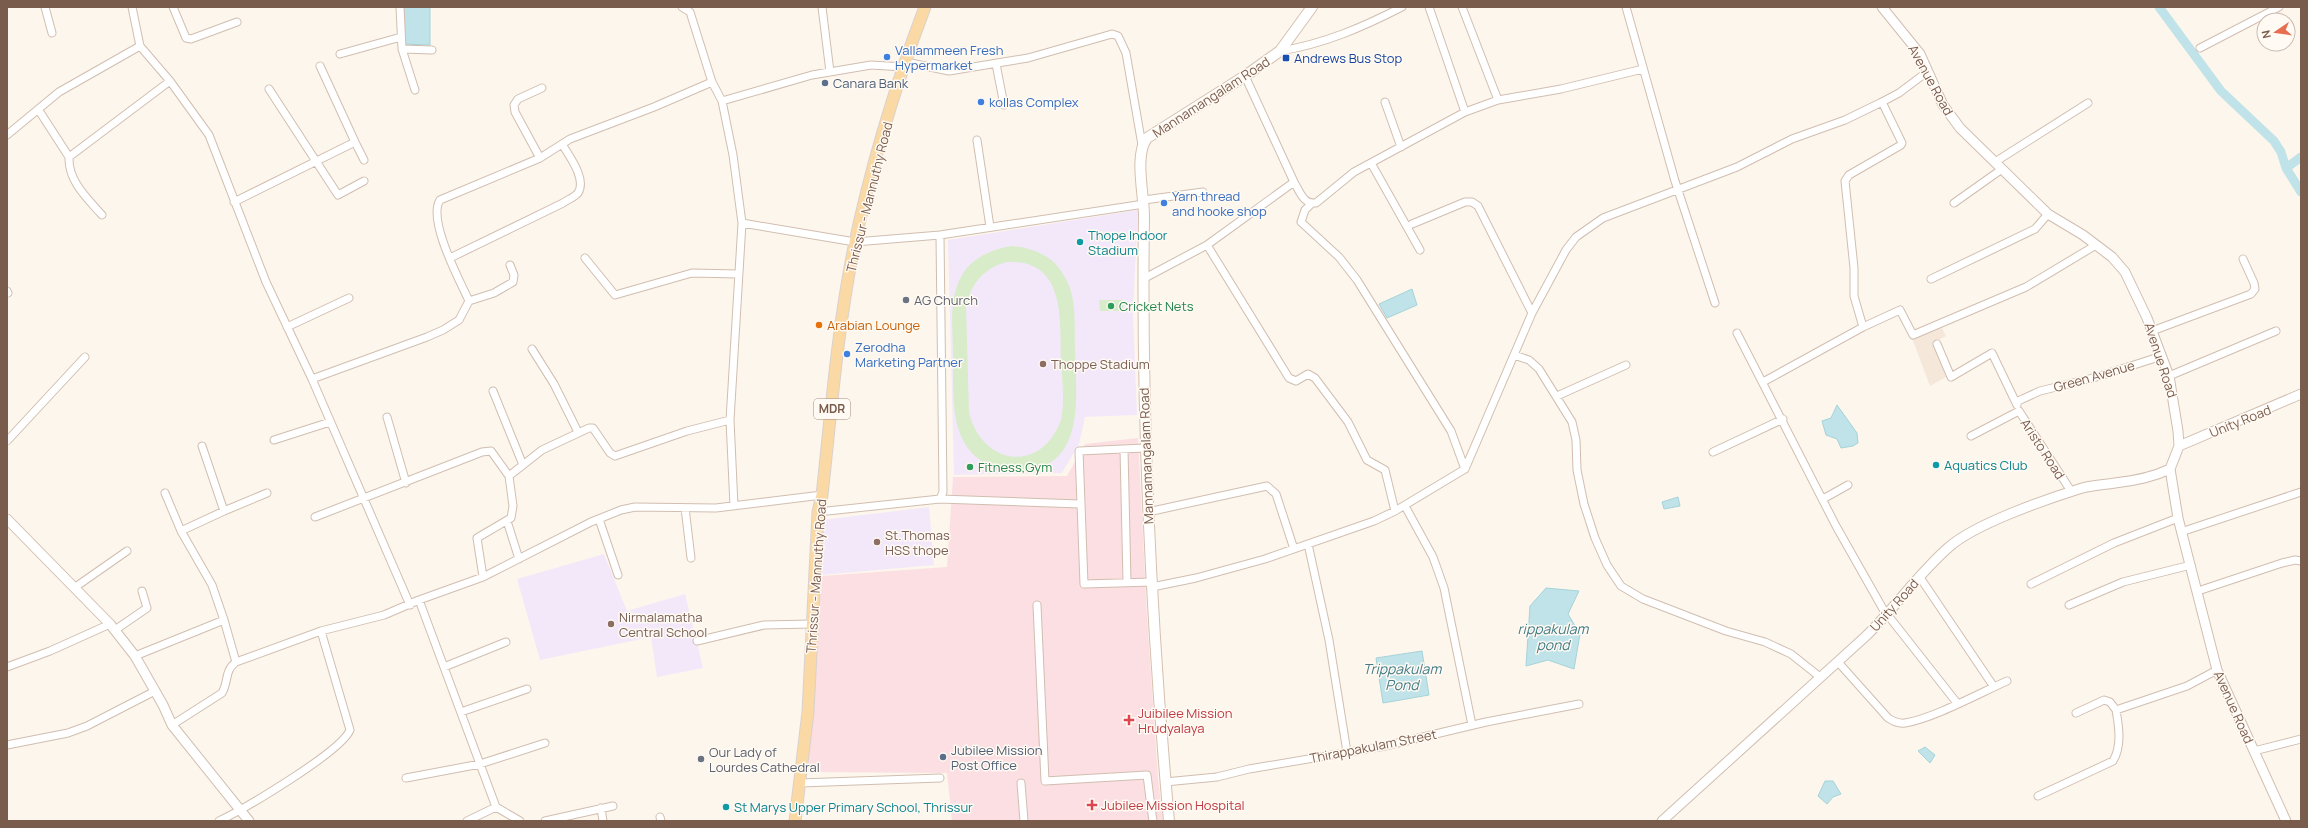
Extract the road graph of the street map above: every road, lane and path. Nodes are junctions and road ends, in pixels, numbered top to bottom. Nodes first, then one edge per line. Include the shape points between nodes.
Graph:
1 (45, 7) edge
2 (132, 7) edge
3 (172, 7) edge
4 (400, 7) edge
5 (682, 7) edge
6 (822, 7) edge
7 (924, 7) edge
8 (1312, 7) edge
9 (1402, 7) edge
10 (1429, 7) edge
11 (1462, 7) edge
12 (1626, 7) edge
13 (1882, 7) edge
14 (2278, 7) edge
15 (237, 22) dead end
16 (52, 33) dead end
17 (401, 37) junction
18 (140, 46) junction
19 (2200, 48) dead end
20 (402, 49) junction
21 (432, 50) dead end
22 (1280, 51) junction
23 (340, 54) dead end
24 (905, 64) junction
25 (996, 64) junction
26 (320, 66) dead end
27 (1643, 69) junction
28 (830, 72) junction
29 (1927, 72) junction
30 (1245, 76) junction
31 (170, 81) junction
32 (712, 82) junction
33 (542, 88) dead end
34 (269, 89) dead end
35 (415, 90) dead end
36 (1498, 100) junction
37 (722, 101) junction
38 (1385, 102) dead end
39 (1882, 102) junction
40 (2088, 103) dead end
41 (1004, 105) dead end
42 (38, 109) junction
43 (1465, 112) junction
44 (7, 135) edge
45 (977, 140) dead end
46 (355, 142) junction
47 (562, 144) junction
48 (1142, 145) junction
49 (1401, 147) junction
50 (69, 157) junction
51 (540, 158) junction
52 (364, 160) dead end
53 (317, 162) junction
54 (1995, 162) junction
55 (1371, 163) junction
56 (2002, 169) junction
57 (364, 181) dead end
58 (1294, 182) junction
59 (1679, 191) junction
60 (1202, 192) dead end
61 (234, 202) junction
62 (1144, 202) junction
63 (1954, 203) dead end
64 (1311, 204) junction
65 (2048, 214) junction
66 (102, 215) dead end
67 (742, 223) junction
68 (1412, 224) dead end
69 (990, 227) junction
70 (940, 235) junction
71 (855, 242) junction
72 (1206, 245) junction
73 (2096, 245) junction
74 (1420, 250) dead end
75 (450, 258) junction
76 (585, 258) dead end
77 (2243, 259) dead end
78 (510, 266) dead end
79 (738, 274) junction
80 (1143, 279) junction
81 (1931, 279) dead end
82 (349, 298) dead end
83 (469, 301) junction
84 (1715, 303) dead end
85 (1532, 313) junction
86 (287, 327) junction
87 (1863, 327) junction
88 (2152, 331) junction
89 (2276, 331) dead end
90 (1737, 334) dead end
91 (1937, 344) dead end
92 (532, 349) dead end
93 (1514, 355) junction
94 (2162, 356) junction
95 (85, 357) dead end
96 (1626, 365) dead end
97 (2168, 376) junction
98 (312, 379) junction
99 (1763, 382) junction
100 (493, 391) dead end
101 (2301, 394) edge
102 (1557, 396) junction
103 (2016, 402) junction
104 (2019, 411) junction
105 (387, 417) dead end
106 (1783, 419) junction
107 (730, 420) junction
108 (330, 422) junction
109 (578, 432) junction
110 (1971, 436) dead end
111 (274, 440) dead end
112 (7, 441) edge
113 (202, 446) dead end
114 (2178, 446) junction
115 (1145, 448) junction
116 (1124, 449) junction
117 (1713, 452) dead end
118 (523, 465) junction
119 (1464, 469) junction
120 (2170, 469) junction
121 (509, 476) junction
122 (406, 483) junction
123 (1848, 485) dead end
124 (2071, 491) junction
125 (2301, 492) edge
126 (165, 493) dead end
127 (267, 493) dead end
128 (822, 495) junction
129 (364, 499) junction
130 (940, 499) junction
131 (1823, 499) junction
132 (1080, 504) junction
133 (734, 506) junction
134 (1405, 506) junction
135 (686, 508) junction
136 (224, 511) junction
137 (1395, 511) junction
138 (818, 512) junction
139 (1148, 512) junction
140 (315, 517) dead end
141 (2178, 518) junction
142 (7, 519) edge
143 (599, 519) junction
144 (507, 521) junction
145 (181, 531) junction
146 (2181, 532) junction
147 (1308, 544) junction
148 (1294, 549) junction
149 (128, 551) dead end
150 (691, 558) dead end
151 (519, 559) junction
152 (2301, 560) edge
153 (2190, 565) junction
154 (618, 575) dead end
155 (1919, 576) junction
156 (483, 577) junction
157 (1127, 582) junction
158 (1152, 584) junction
159 (2031, 584) dead end
160 (74, 588) junction
161 (142, 591) dead end
162 (2198, 591) junction
163 (419, 600) junction
164 (410, 605) junction
165 (1037, 605) dead end
166 (2069, 605) dead end
167 (1888, 615) junction
168 (224, 620) junction
169 (812, 624) junction
170 (112, 627) junction
171 (321, 631) junction
172 (697, 641) dead end
173 (506, 642) dead end
174 (135, 656) junction
175 (236, 662) junction
176 (1838, 662) junction
177 (7, 667) edge
178 (444, 667) junction
179 (2216, 670) junction
180 (1820, 677) junction
181 (2007, 681) dead end
182 (1994, 687) junction
183 (527, 689) dead end
184 (155, 691) junction
185 (1957, 703) junction
186 (1579, 704) dead end
187 (2116, 710) junction
188 (461, 712) junction
189 (2076, 713) dead end
190 (172, 725) junction
191 (1472, 725) junction
192 (2301, 739) edge
193 (545, 743) dead end
194 (7, 745) edge
195 (2254, 751) junction
196 (1347, 752) junction
197 (480, 764) junction
198 (406, 778) dead end
199 (940, 778) dead end
200 (800, 782) junction
201 (1165, 782) junction
202 (1021, 783) dead end
203 (2038, 796) dead end
204 (1167, 804) junction
205 (613, 806) dead end
206 (496, 807) junction
207 (1151, 807) junction
208 (601, 808) junction
209 (241, 811) junction
210 (219, 821) edge
211 (249, 821) edge
212 (467, 821) edge
213 (520, 821) edge
214 (545, 821) edge
215 (603, 821) edge
216 (795, 821) edge
217 (1024, 821) edge
218 (1153, 821) edge
219 (1168, 821) edge
220 (1662, 821) edge
221 (2286, 821) edge

1 - 16 street
2 - 18 street
3 - 15 street via 186,38 191,39
4 - 17 street
5 - 32 street via 690,12
6 - 28 street
7 - 24 main road, Thrissur - Mannuthy Road / MDR
8 - 22 main road, Mannamangalam Road
9 - 22 street via 1322,42
10 - 43 street
11 - 36 street
12 - 27 street
13 - 29 street, Avenue Road via 1920,54
14 - 19 street
17 - 20 street
17 - 23 street
18 - 31 street
18 - 42 street via 59,92
20 - 21 street
20 - 35 street
22 - 30 main road, Mannamangalam Road
24 - 25 street via 949,72
24 - 28 street via 871,64
24 - 71 main road, Thrissur - Mannuthy Road / MDR via 876,156
25 - 41 street
25 - 48 street via 1028,58 1112,34 1118,36 1126,53
26 - 46 street
27 - 36 street via 1561,89
27 - 59 street
28 - 37 street
29 - 39 street
29 - 54 street, Avenue Road via 1943,105 1960,128
30 - 48 main road, Mannamangalam Road via 1147,138
30 - 58 street
31 - 50 street
31 - 61 street via 208,135
32 - 37 street
32 - 47 street via 570,138
33 - 51 street via 518,99 514,105 515,112
34 - 53 street
36 - 43 street
37 - 67 street
38 - 49 street
39 - 59 street via 1845,120 1792,139 1737,167
39 - 87 street via 1902,142 1901,145 1849,175 1845,181 1854,268 1854,296
40 - 54 street
42 - 44 street
42 - 50 street
43 - 49 street
45 - 69 street
46 - 52 street
46 - 53 street
47 - 51 street
47 - 75 street via 580,177 578,194
48 - 62 main road, Mannamangalam Road via 1140,156
49 - 55 street
50 - 66 street via 70,173
51 - 75 street via 440,200 436,206 436,215
53 - 57 street via 338,194
53 - 61 street
54 - 56 street, Avenue Road
55 - 64 street via 1354,172 1320,201
55 - 74 street
56 - 63 street
56 - 65 street, Avenue Road
58 - 64 street via 1304,200
58 - 72 street
59 - 84 street
59 - 85 street via 1643,201 1603,218 1576,236
60 - 62 street
61 - 86 street
62 - 69 street
62 - 80 main road, Mannamangalam Road
64 - 119 street via 1305,210 1301,222 1339,257 1357,280 1451,432
65 - 73 street, Avenue Road
65 - 81 street via 2035,229
67 - 71 street
67 - 79 street
68 - 85 street via 1465,202 1472,202 1478,206
69 - 70 street
70 - 71 street
70 - 130 street via 943,492
71 - 128 main road, Thrissur - Mannuthy Road / MDR via 838,348
72 - 80 street
72 - 137 street via 1289,378 1296,381 1305,375 1315,378 1348,422 1367,460 1385,470
73 - 87 street via 2026,287 1913,334 1900,310
73 - 88 street, Avenue Road via 2112,257 2125,272
75 - 83 street
76 - 79 street via 615,295 692,273
77 - 88 street via 2254,283 2255,288 2251,294
78 - 83 street via 514,275 513,282 494,293
79 - 107 street
80 - 115 main road, Mannamangalam Road
82 - 86 street
83 - 98 street via 460,320 443,330
85 - 93 street
86 - 98 street
87 - 99 street
88 - 94 street, Avenue Road
89 - 97 street
90 - 99 street
91 - 103 street via 1951,377 1992,353
92 - 109 street via 554,384
93 - 102 street via 1529,360 1539,369
93 - 119 street
94 - 97 street, Avenue Road
94 - 103 street, Green Avenue
95 - 112 street
96 - 102 street
97 - 114 street, Avenue Road via 2176,412
98 - 108 street
99 - 106 street
100 - 118 street
101 - 114 street, Unity Road
102 - 180 street via 1573,428 1577,470 1595,538 1607,566 1621,586 1643,599 1726,631 1765,642 1791,654
103 - 104 street
104 - 110 street, Aristo Road
104 - 124 street, Aristo Road
105 - 122 street
106 - 117 street
106 - 131 street
107 - 109 street via 687,431 615,456 610,453 593,428
107 - 133 street
108 - 111 street
108 - 129 street
109 - 118 street via 542,450
113 - 136 street
114 - 120 street, Avenue Road
115 - 116 street
115 - 139 main road, Mannamangalam Road
116 - 132 street via 1079,451
116 - 157 street
118 - 121 street
119 - 134 street
120 - 124 street, Unity Road via 2144,478 2092,485
120 - 141 street, Avenue Road
121 - 122 street via 491,451 482,452
121 - 144 street via 513,512
122 - 129 street
123 - 131 street
124 - 155 street, Unity Road via 1977,529 1950,546
125 - 146 street
126 - 145 street
127 - 136 street
128 - 133 street
128 - 138 main road, Thrissur - Mannuthy Road / MDR
129 - 140 street
129 - 164 street
130 - 132 street
130 - 138 street
131 - 167 street
132 - 157 street via 1084,584
133 - 135 street
134 - 137 street
134 - 191 street via 1433,557 1444,588
135 - 143 street via 635,507
135 - 150 street
136 - 145 street
137 - 147 street
138 - 169 main road, Thrissur - Mannuthy Road / MDR
139 - 148 street via 1267,486 1276,494
139 - 158 main road, Mannamangalam Road
141 - 146 street, Avenue Road
141 - 159 street via 2114,543
142 - 160 street
143 - 151 street
143 - 154 street
144 - 151 street
144 - 156 street via 477,538
145 - 168 street via 212,585
146 - 153 street, Avenue Road
147 - 148 street
147 - 196 street via 1327,626
148 - 158 street via 1222,571
149 - 160 street
151 - 156 street
152 - 162 street via 2282,563
153 - 162 street, Avenue Road
153 - 166 street via 2123,582
155 - 167 street, Unity Road
155 - 182 street
156 - 163 street
157 - 158 street
158 - 201 main road, Mannamangalam Road
160 - 170 street
161 - 170 street via 148,608
162 - 179 street, Avenue Road
163 - 164 street
163 - 178 street
164 - 171 street via 384,616
165 - 207 street via 1044,781 1147,774
167 - 176 street, Unity Road
167 - 185 street
168 - 174 street
168 - 175 street
169 - 172 street via 764,625
169 - 200 main road, Thrissur - Mannuthy Road / MDR via 808,712
170 - 174 street
170 - 177 street
171 - 175 street
171 - 209 street via 350,730 347,738
173 - 178 street
174 - 184 street
175 - 190 street via 226,675 222,693
176 - 180 street, Unity Road
176 - 185 street via 1894,722 1915,721
178 - 188 street
179 - 187 street via 2187,686
179 - 195 street, Avenue Road
180 - 220 street, Unity Road
181 - 182 street
182 - 185 street
183 - 188 street
184 - 190 street
184 - 194 street via 80,729
186 - 191 street, Thirappakulam Street
187 - 189 street via 2110,702 2104,700
187 - 203 street via 2118,748 2113,761
188 - 197 street
190 - 209 street
191 - 196 street, Thirappakulam Street via 1385,746
192 - 195 street
193 - 197 street
195 - 221 street, Avenue Road
196 - 201 street, Thirappakulam Street via 1217,777
197 - 198 street
197 - 206 street
199 - 200 street
200 - 216 main road, Thrissur - Mannuthy Road / MDR
201 - 204 main road, Mannamangalam Road
202 - 217 street
204 - 207 street
204 - 219 main road, Mannamangalam Road
205 - 208 street
206 - 212 street
206 - 213 street
207 - 218 street
208 - 214 street
208 - 215 street
209 - 210 street
209 - 211 street

